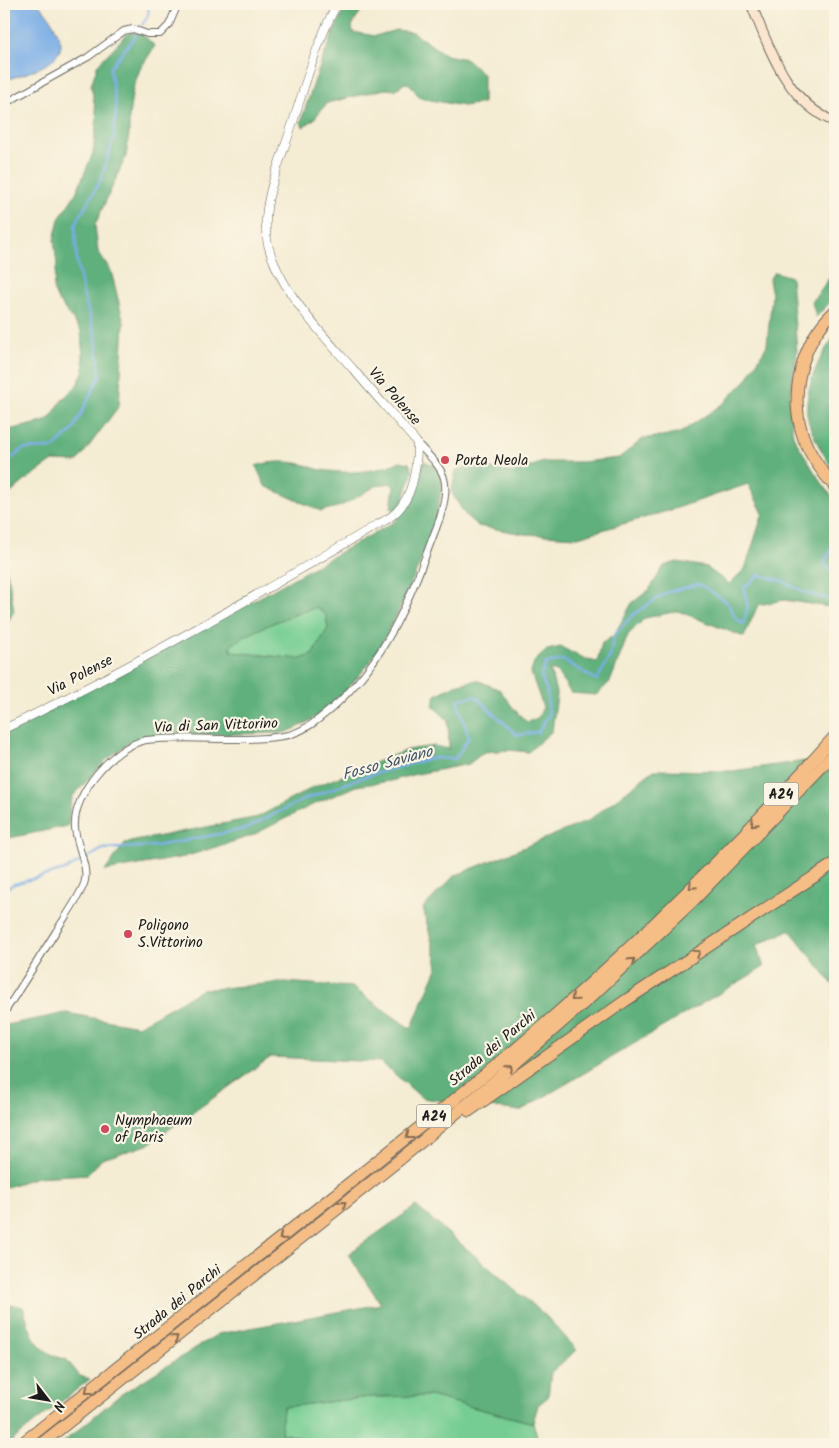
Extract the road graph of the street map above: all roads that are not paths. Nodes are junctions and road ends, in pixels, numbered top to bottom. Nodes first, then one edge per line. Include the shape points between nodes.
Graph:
1 (178, 4) edge
2 (337, 4) edge
3 (751, 4) edge
4 (4, 104) edge
5 (835, 122) edge
6 (835, 311) edge
7 (417, 443) junction
8 (835, 487) edge
9 (4, 729) edge
10 (835, 736) edge
11 (835, 753) edge
12 (731, 855) junction
13 (835, 863) edge
14 (4, 1013) edge
15 (398, 1160) junction
16 (21, 1444) edge
17 (42, 1444) edge

1 - 4 street via 169,25 160,34 127,30 88,57
2 - 7 street, Via Polense via 316,51 273,185 266,215 266,237 277,268 301,308
3 - 5 main road via 776,62 793,91 815,112
6 - 8 highway via 818,330 808,349 797,393 799,422 806,443
7 - 9 street, Via Polense via 412,484 392,516 243,603
7 - 14 street, Via di San Vittorino via 443,473 442,511 400,618 363,677 340,701 305,729 262,738 139,741 128,746 98,772 77,807 75,822 86,874 84,883
10 -> 12 highway, Strada dei Parchi / A24
11 - 12 highway, Strada dei Parchi / A24
15 -> 12 highway, Strada dei Parchi / A24 via 615,976 665,929
12 -> 16 highway, Strada dei Parchi / A24 via 500,1062
15 -> 13 highway via 625,1001
17 -> 15 highway, Strada dei Parchi / A24

